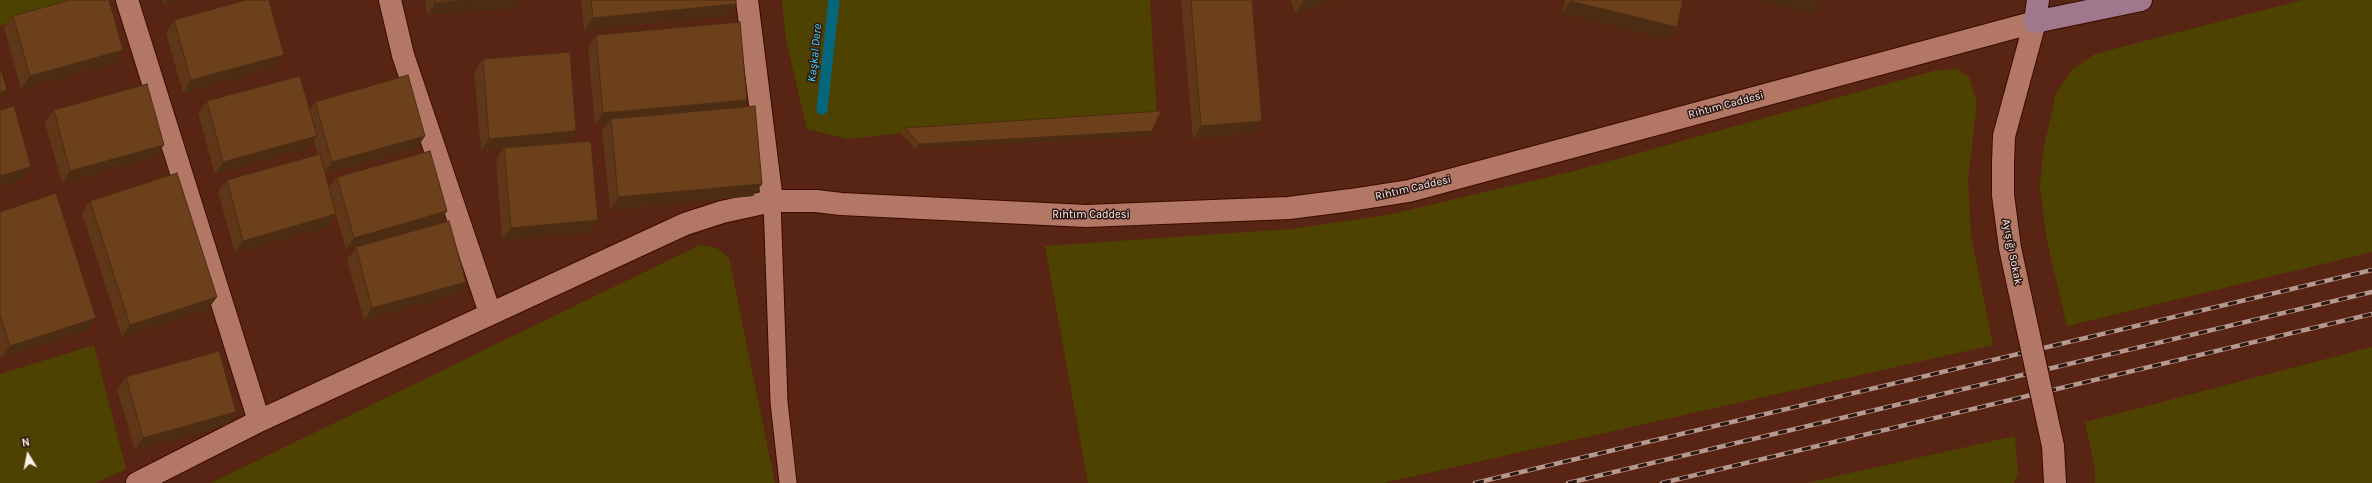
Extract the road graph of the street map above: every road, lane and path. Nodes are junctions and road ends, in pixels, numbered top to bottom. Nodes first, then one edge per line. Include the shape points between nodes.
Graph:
1 (127, 0) edge
2 (390, 0) edge
3 (747, 0) edge
4 (2038, 0) edge
5 (2096, 0) edge
6 (2141, 0) edge
7 (2035, 22) junction
8 (772, 201) junction
9 (490, 313) junction
10 (259, 421) junction
11 (137, 483) edge
12 (788, 483) edge
13 (2055, 483) edge

1 - 10 street
2 - 9 street via 403,55
3 - 8 street
4 - 7 main road
5 - 7 main road, Rıhtım Caddesi
6 - 7 main road, Rıhtım Caddesi
7 - 8 street, Rıhtım Caddesi via 1409,191 1351,200 1289,208 1086,216 816,201
7 - 13 street, Ayışığı Sokak, bridge via 2027,60 2016,88 2004,136 2003,195 2010,248 2053,446
8 - 9 street, Rıhtım Caddesi via 722,212 685,224
8 - 12 lane via 779,402
9 - 10 street, Rıhtım Caddesi
10 - 11 street, Rıhtım Caddesi

